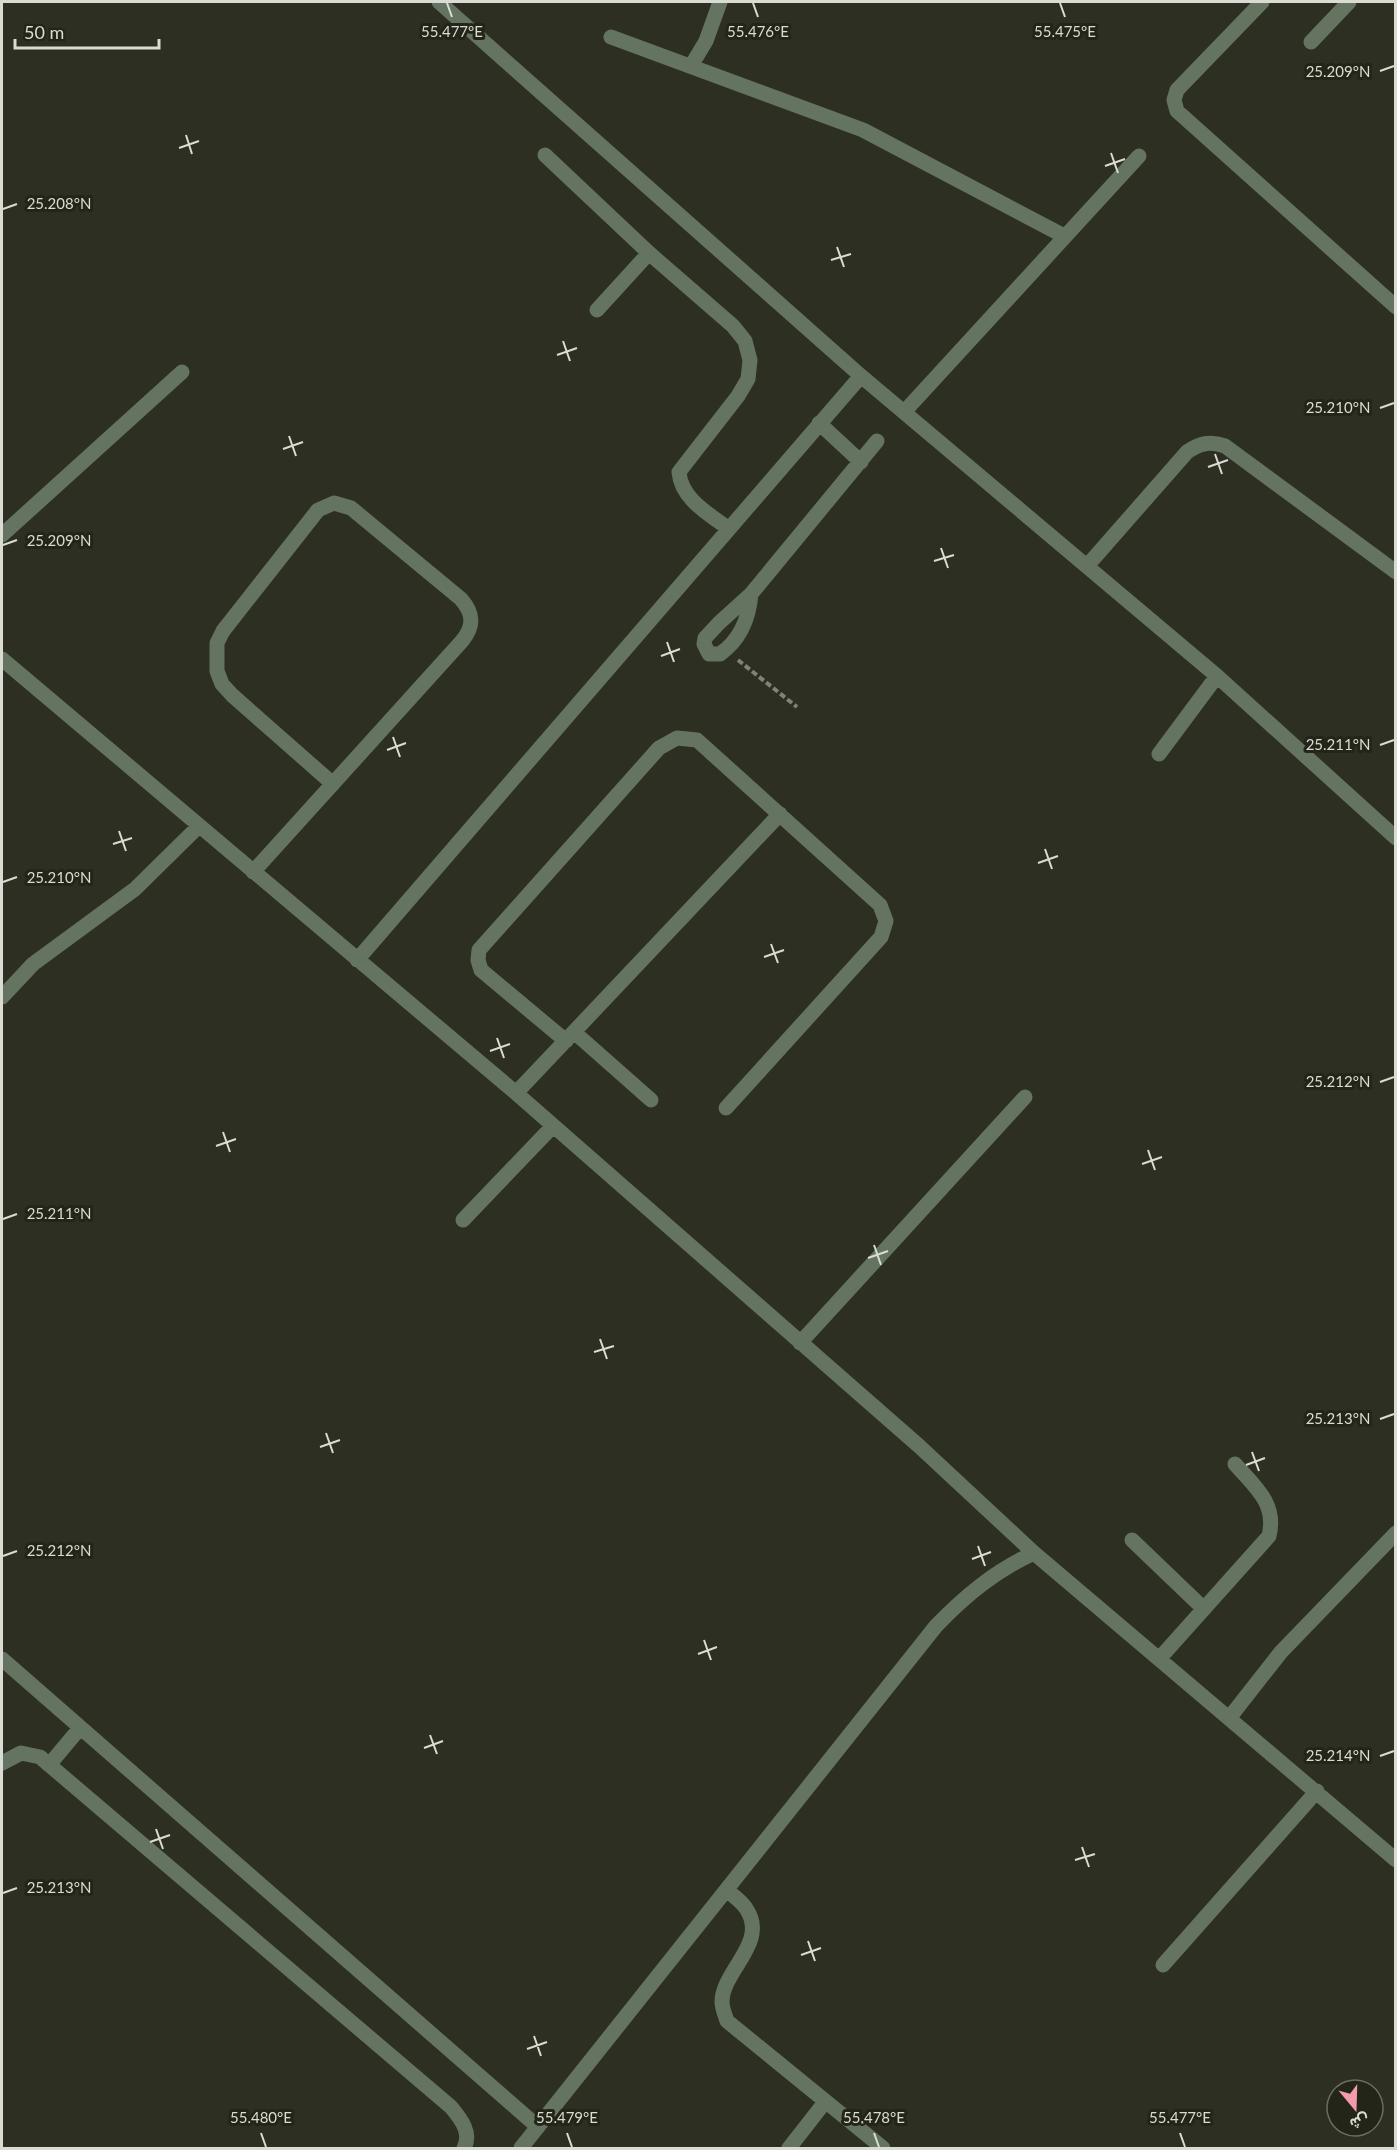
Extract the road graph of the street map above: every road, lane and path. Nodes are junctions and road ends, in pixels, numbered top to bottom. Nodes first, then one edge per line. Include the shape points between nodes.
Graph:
1 (439, 2) edge
2 (720, 2) edge
3 (1262, 2) edge
4 (1349, 2) edge
5 (611, 38) dead end
6 (1311, 42) dead end
7 (691, 66) junction
8 (544, 155) dead end
9 (1139, 156) dead end
10 (1064, 236) junction
11 (649, 253) junction
12 (1395, 307) edge
13 (597, 310) dead end
14 (182, 372) dead end
15 (861, 376) junction
16 (905, 411) junction
17 (819, 423) junction
18 (877, 441) dead end
19 (861, 462) junction
20 (729, 529) junction
21 (2, 535) edge
22 (1087, 566) junction
23 (1395, 572) edge
24 (751, 594) junction
25 (726, 651) junction
26 (2, 659) edge
27 (1217, 676) junction
28 (797, 707) dead end
29 (1159, 754) dead end
30 (333, 784) junction
31 (780, 814) junction
32 (199, 826) junction
33 (1395, 838) edge
34 (253, 872) junction
35 (357, 960) junction
36 (2, 997) edge
37 (570, 1036) junction
38 (516, 1093) junction
39 (1026, 1097) dead end
40 (651, 1100) dead end
41 (726, 1108) dead end
42 (553, 1126) junction
43 (463, 1220) dead end
44 (800, 1343) junction
45 (1235, 1464) dead end
46 (1395, 1533) edge
47 (1132, 1540) dead end
48 (1034, 1553) junction
49 (1204, 1609) junction
50 (2, 1659) edge
51 (1159, 1659) junction
52 (1230, 1717) junction
53 (81, 1728) junction
54 (2, 1760) edge
55 (49, 1765) junction
56 (1317, 1791) junction
57 (1395, 1860) edge
58 (727, 1890) junction
59 (1163, 1965) dead end
60 (825, 2102) junction
61 (538, 2127) junction
62 (464, 2148) edge
63 (520, 2148) edge
64 (789, 2148) edge
65 (883, 2148) edge

1 - 15 street
2 - 7 street via 706,41
3 - 12 street via 1177,90 1177,111
4 - 6 street
5 - 7 street
7 - 10 street via 862,130
8 - 11 street
9 - 10 street
10 - 16 street
11 - 13 street
11 - 20 street via 745,341 750,360 748,379 679,472 686,495
14 - 21 street
15 - 16 street
15 - 17 street
16 - 22 street
17 - 19 street
17 - 20 street
18 - 19 street
19 - 24 street
20 - 35 street
22 - 23 street via 1187,452 1198,444 1211,442 1225,446
22 - 27 street
24 - 25 street via 741,630
24 - 25 street via 705,638 709,654
25 - 28 path
26 - 32 street
27 - 29 street
27 - 33 street
30 - 30 street via 462,641 472,620 470,608 461,599 351,508 334,503 318,510 228,621 217,643 215,658 222,684 232,695
30 - 34 street
31 - 37 street
31 - 37 street via 697,741 677,738 659,748 479,950 481,970
31 - 41 street via 880,905 886,921 884,929
32 - 34 street
32 - 36 street via 135,889 33,964
34 - 35 street
35 - 38 street
37 - 38 street
37 - 40 street
38 - 42 street
39 - 44 street
42 - 43 street
42 - 44 street
44 - 48 street
45 - 49 street via 1269,1507 1272,1522 1269,1536
46 - 52 street via 1281,1652
47 - 49 street
48 - 51 street
48 - 58 street via 991,1576 936,1626
49 - 51 street
50 - 53 street
51 - 52 street
52 - 56 street
53 - 55 street
53 - 61 street
54 - 55 street via 31,1753
55 - 62 street via 451,2107 466,2129
56 - 57 street
56 - 59 street
58 - 60 street via 747,1910 752,1927 749,1944 727,1984 722,2002 727,2021
58 - 61 street
60 - 64 street
60 - 65 street
61 - 63 street

